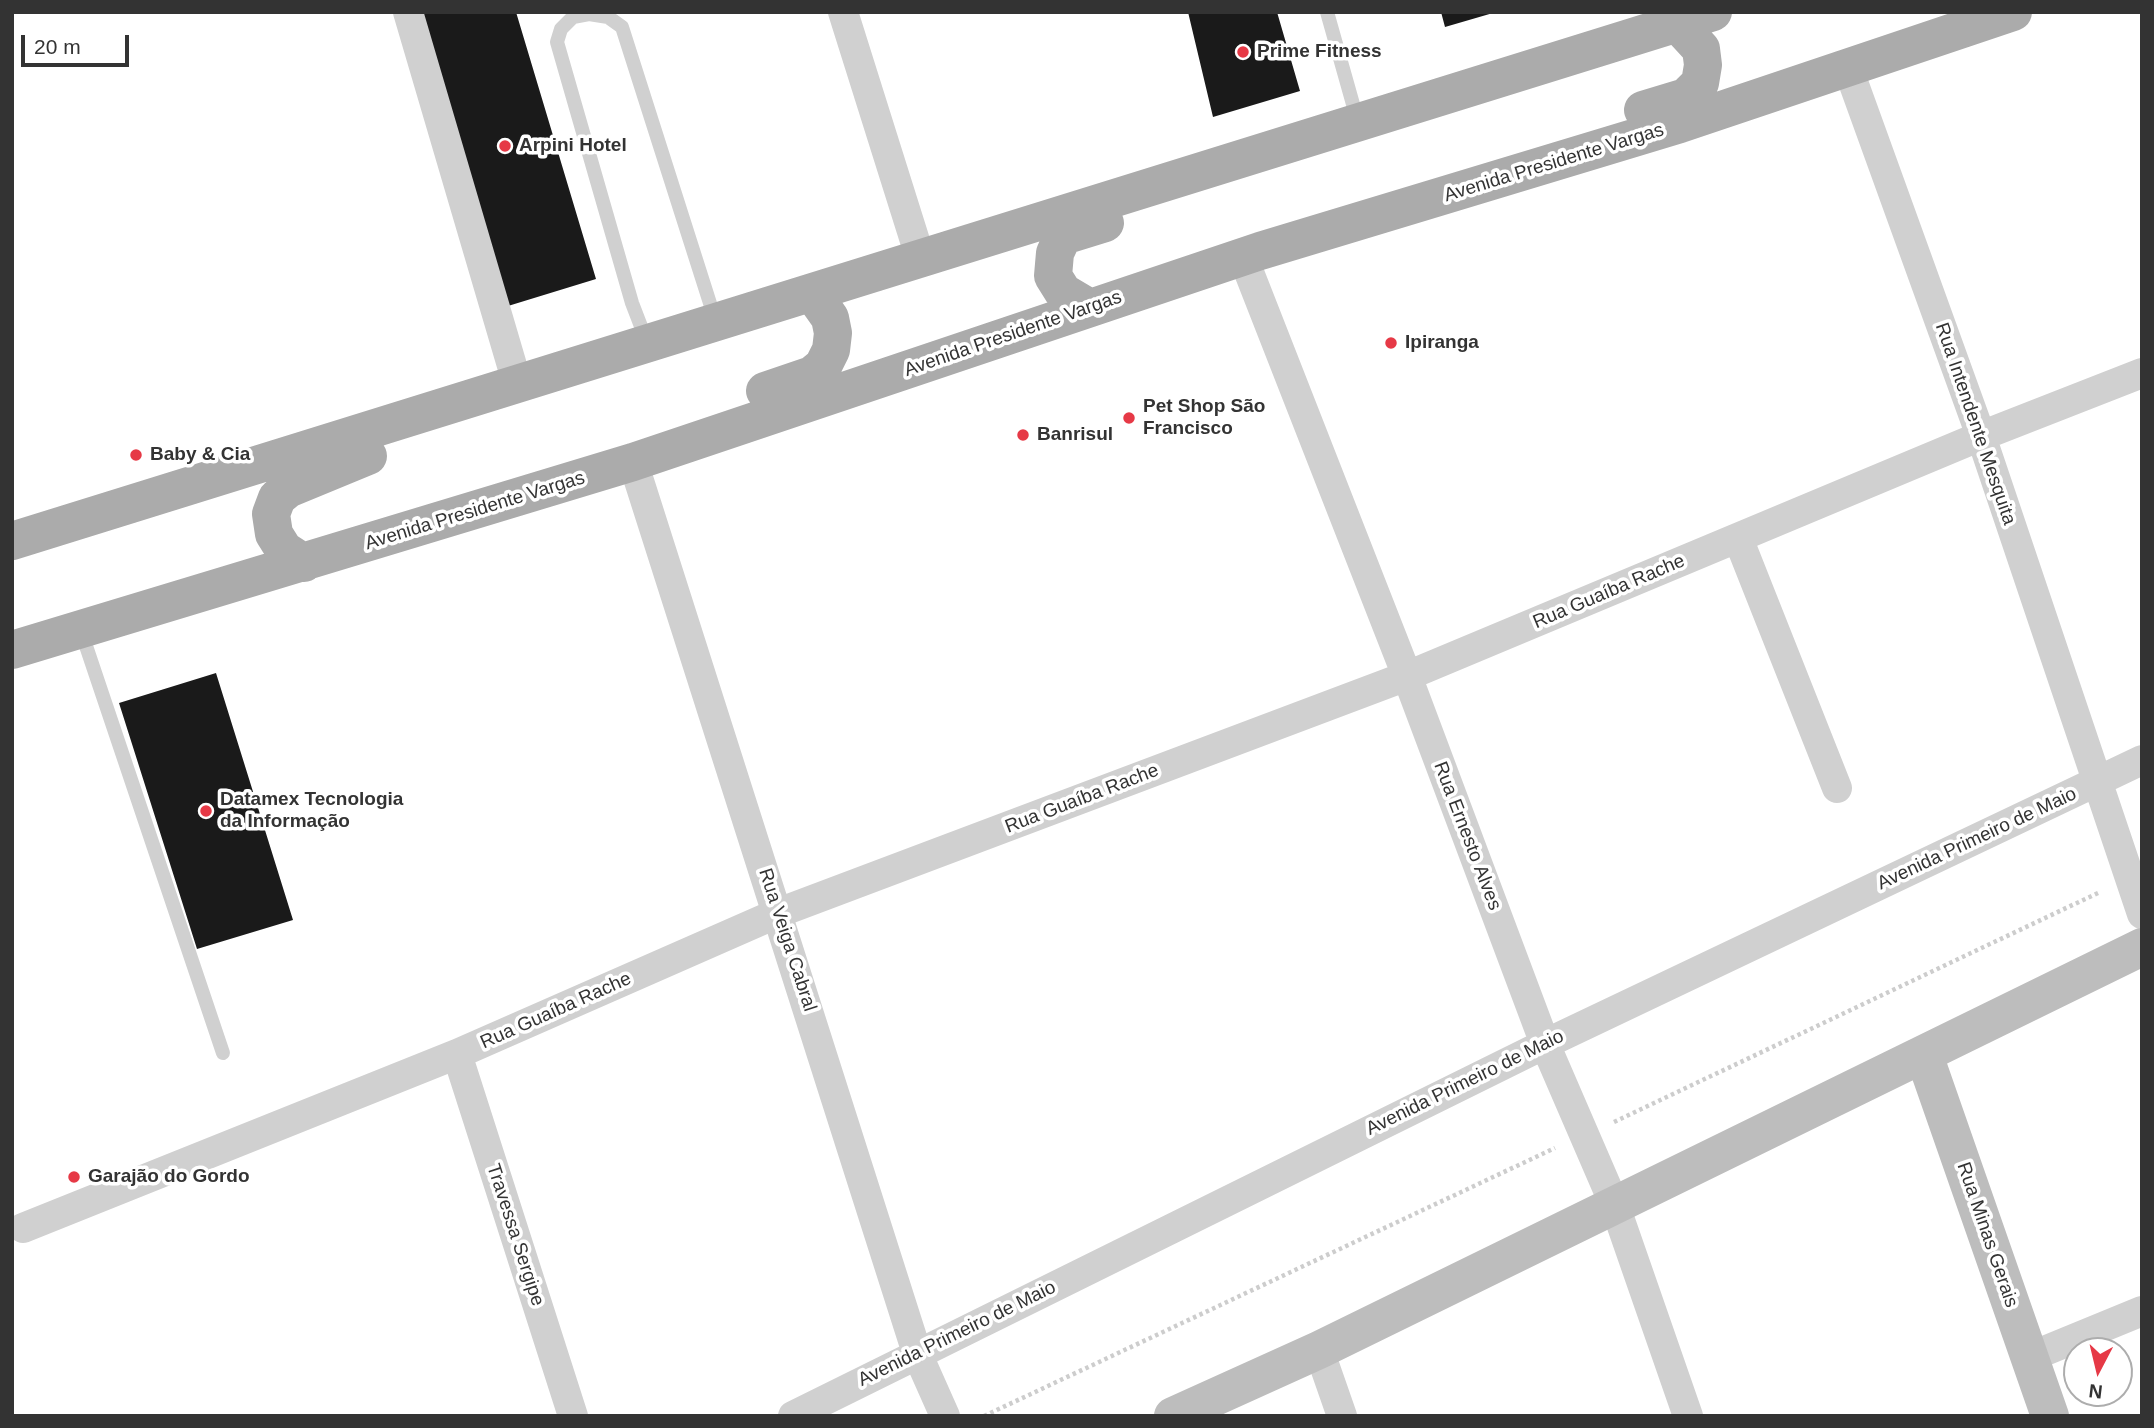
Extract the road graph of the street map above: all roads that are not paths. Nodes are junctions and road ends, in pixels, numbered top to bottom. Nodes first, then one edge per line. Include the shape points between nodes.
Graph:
1 (408, 12) edge
2 (844, 12) edge
3 (1327, 12) edge
4 (1713, 12) edge
5 (2012, 12) edge
6 (1677, 23) junction
7 (1848, 68) junction
8 (1359, 123) junction
9 (1222, 166) junction
10 (1243, 257) junction
11 (920, 260) junction
12 (813, 293) junction
13 (1090, 308) junction
14 (717, 324) junction
15 (649, 345) junction
16 (2142, 373) edge
17 (519, 386) junction
18 (1981, 436) junction
19 (633, 462) junction
20 (1738, 538) junction
21 (12, 541) edge
22 (304, 563) junction
23 (81, 631) junction
24 (12, 650) edge
25 (1407, 676) junction
26 (2142, 760) edge
27 (2097, 781) junction
28 (1837, 788) dead end
29 (778, 913) junction
30 (2142, 914) edge
31 (2142, 947) edge
32 (1545, 1044) junction
33 (223, 1053) dead end
34 (457, 1054) junction
35 (1924, 1055) junction
36 (1615, 1206) junction
37 (23, 1228) dead end
38 (2142, 1311) edge
39 (1319, 1350) junction
40 (917, 1353) junction
41 (2030, 1357) junction
42 (573, 1416) edge
43 (793, 1416) edge
44 (945, 1416) edge
45 (1173, 1416) edge
46 (1342, 1416) edge
47 (1688, 1416) edge
48 (2050, 1416) edge

1 - 17 street
2 - 11 street
3 - 8 lane
4 - 6 main road
5 - 7 main road, Avenida Presidente Vargas
6 - 8 main road
6 - 10 main road via 1701,49 1703,65 1700,83 1686,97 1321,207 1283,227
7 - 10 main road, Avenida Presidente Vargas
7 - 18 street, Rua Intendente Mesquita
8 - 9 main road
9 - 11 main road
9 - 13 main road via 1157,207 1063,236 1055,253 1054,276 1063,292
10 - 13 main road, Avenida Presidente Vargas
10 - 25 street, Rua Ernesto Alves
11 - 12 main road
12 - 14 main road
12 - 19 main road via 830,318 833,333 824,366 812,375 684,420
13 - 19 main road, Avenida Presidente Vargas
14 - 15 main road
14 - 15 lane via 622,27 608,17 573,17 556,42 632,303
15 - 17 main road
16 - 18 street, Rua Guaíba Rache
17 - 21 main road
17 - 22 main road via 460,418 288,489 277,498 271,514 274,534 284,550
18 - 20 street, Rua Guaíba Rache
18 - 27 street, Rua Intendente Mesquita
19 - 22 main road, Avenida Presidente Vargas
19 - 29 street, Rua Veiga Cabral
20 - 25 street, Rua Guaíba Rache
20 - 28 street
22 - 23 main road, Avenida Presidente Vargas
23 - 24 main road, Avenida Presidente Vargas
23 - 33 lane
25 - 29 street, Rua Guaíba Rache
25 - 32 street, Rua Ernesto Alves
26 - 27 street, Avenida Primeiro de Maio
27 - 30 street, Rua Intendente Mesquita
27 - 32 street, Avenida Primeiro de Maio
29 - 34 street, Rua Guaíba Rache
29 - 40 street, Rua Veiga Cabral
31 - 35 main road
32 - 36 street, Rua Ernesto Alves
32 - 40 street, Avenida Primeiro de Maio
34 - 37 street, Rua Guaíba Rache
34 - 42 street, Travessa Sergipe
35 - 36 main road
35 - 41 main road, Rua Minas Gerais
36 - 39 main road
36 - 47 street, Rua Ernesto Alves
38 - 41 street
39 - 45 main road
39 - 46 street
40 - 43 street, Avenida Primeiro de Maio
40 - 44 street, Rua Veiga Cabral
41 - 48 main road, Rua Minas Gerais

